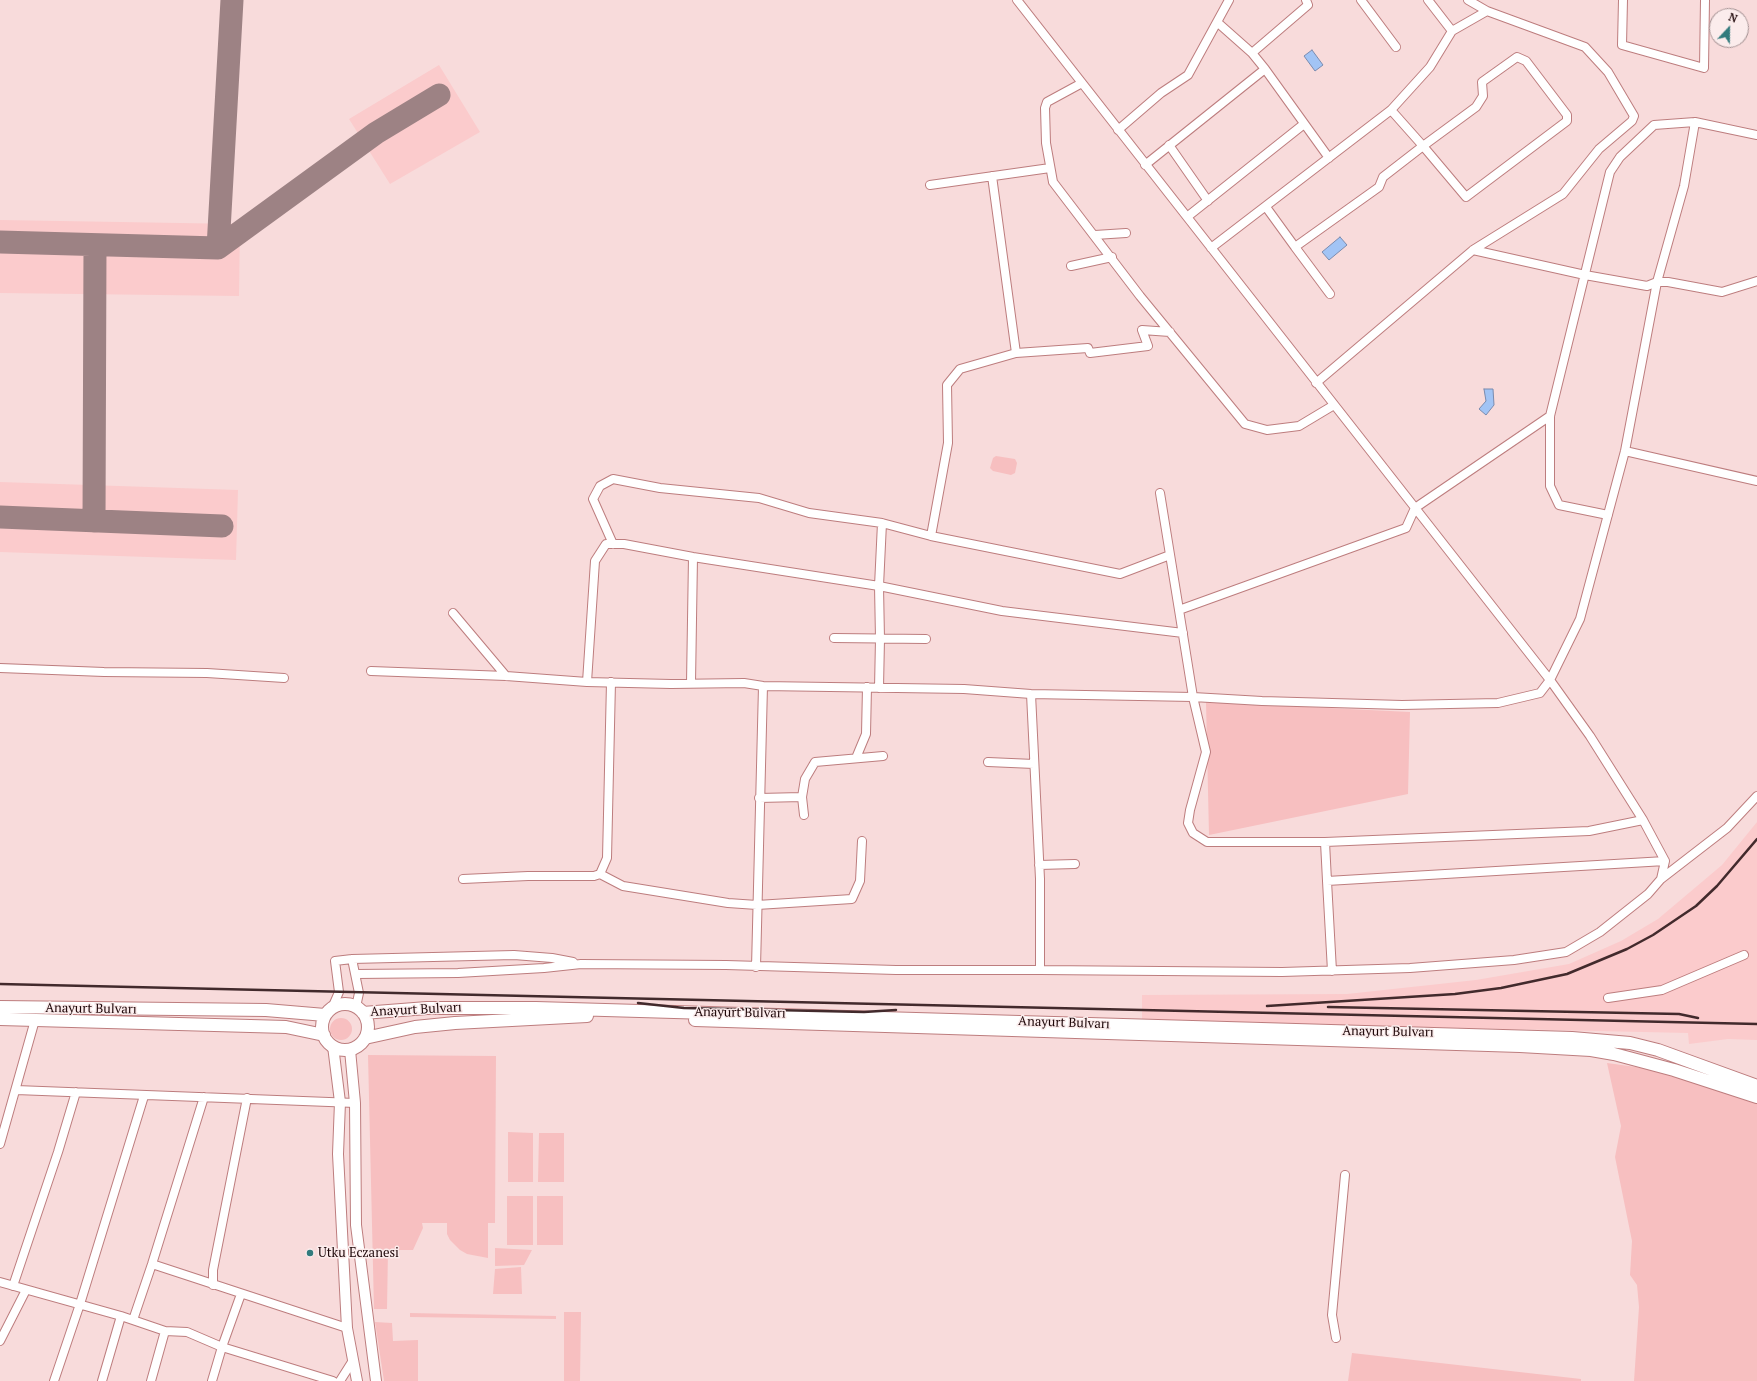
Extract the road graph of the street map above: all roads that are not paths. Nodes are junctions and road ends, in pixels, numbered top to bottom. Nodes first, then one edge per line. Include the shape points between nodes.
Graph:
1 (1017, 0) edge
2 (1219, 0) edge
3 (1306, 0) edge
4 (1361, 0) edge
5 (1428, 0) edge
6 (1468, 0) edge
7 (1623, 0) edge
8 (1705, 0) edge
9 (1227, 4) edge
10 (1487, 11) junction
11 (1217, 22) junction
12 (1452, 31) junction
13 (1396, 47) dead end
14 (1252, 53) junction
15 (1265, 69) junction
16 (1082, 83) junction
17 (1391, 110) junction
18 (1695, 122) junction
19 (1304, 124) junction
20 (1118, 130) junction
21 (1757, 135) edge
22 (1169, 145) junction
23 (1423, 146) junction
24 (1329, 158) junction
25 (1145, 165) junction
26 (1050, 168) junction
27 (992, 176) junction
28 (930, 185) dead end
29 (1208, 201) junction
30 (1266, 207) junction
31 (1187, 217) junction
32 (1126, 233) dead end
33 (1095, 235) junction
34 (1295, 247) junction
35 (1211, 248) junction
36 (1473, 250) junction
37 (1112, 257) junction
38 (1071, 266) dead end
39 (1585, 275) junction
40 (1757, 281) edge
41 (1657, 282) junction
42 (1330, 294) dead end
43 (1170, 332) junction
44 (1016, 353) junction
45 (1316, 383) junction
46 (1334, 405) junction
47 (1550, 416) junction
48 (1625, 451) junction
49 (1757, 481) edge
50 (1160, 493) dead end
51 (1415, 508) junction
52 (1608, 515) junction
53 (882, 523) junction
54 (931, 536) junction
55 (613, 544) junction
56 (1170, 555) junction
57 (693, 557) junction
58 (879, 586) junction
59 (1179, 610) junction
60 (453, 614) dead end
61 (1182, 633) junction
62 (834, 638) dead end
63 (880, 639) junction
64 (926, 639) dead end
65 (0, 668) edge
66 (371, 671) dead end
67 (506, 676) junction
68 (284, 678) dead end
69 (1550, 680) junction
70 (587, 682) junction
71 (611, 682) junction
72 (691, 683) junction
73 (763, 686) junction
74 (867, 687) junction
75 (879, 688) junction
76 (1031, 694) junction
77 (1193, 697) junction
78 (883, 756) dead end
79 (856, 758) junction
80 (988, 762) dead end
81 (1034, 764) junction
82 (1757, 796) edge
83 (802, 797) junction
84 (759, 798) junction
85 (804, 815) dead end
86 (1643, 820) junction
87 (862, 841) dead end
88 (1324, 842) junction
89 (1665, 861) junction
90 (1075, 864) dead end
91 (1039, 865) junction
92 (600, 874) junction
93 (463, 879) dead end
94 (1661, 879) junction
95 (1327, 881) junction
96 (757, 905) junction
97 (1744, 955) dead end
98 (352, 959) junction
99 (581, 964) junction
100 (756, 967) junction
101 (1040, 970) junction
102 (1332, 971) junction
103 (356, 974) junction
104 (1608, 998) dead end
105 (0, 1007) edge
106 (360, 1010) junction
107 (329, 1012) junction
108 (0, 1019) edge
109 (35, 1020) junction
110 (324, 1035) junction
111 (365, 1038) junction
112 (333, 1046) junction
113 (350, 1050) junction
114 (1757, 1086) edge
115 (16, 1090) junction
116 (76, 1092) junction
117 (144, 1096) junction
118 (204, 1097) junction
119 (1757, 1097) edge
120 (247, 1098) junction
121 (340, 1102) junction
122 (354, 1103) junction
123 (0, 1144) edge
124 (1345, 1175) dead end
125 (152, 1264) junction
126 (0, 1282) edge
127 (213, 1285) junction
128 (13, 1286) junction
129 (26, 1290) junction
130 (241, 1294) junction
131 (80, 1304) junction
132 (121, 1316) junction
133 (133, 1320) junction
134 (347, 1328) junction
135 (165, 1331) junction
136 (1336, 1338) dead end
137 (0, 1341) edge
138 (222, 1347) junction
139 (352, 1362) junction
140 (54, 1381) edge
141 (102, 1381) edge
142 (151, 1381) edge
143 (212, 1381) edge
144 (333, 1381) edge
145 (340, 1381) edge
146 (357, 1381) edge
147 (376, 1381) edge

1 - 16 street
2 - 9 street
3 - 14 street via 1308,5
4 - 13 street
5 - 12 street
6 - 10 street
7 - 8 street via 1622,45 1704,68
9 - 11 street
10 - 12 street
10 - 36 street via 1585,47 1608,72 1634,116 1632,121 1599,149 1564,194
11 - 14 street
11 - 20 street via 1188,75 1161,93
12 - 17 street via 1430,67
14 - 15 street
15 - 19 street
15 - 22 street
16 - 20 street
16 - 26 street via 1047,102 1046,143
17 - 23 street
17 - 24 street
18 - 21 street
18 - 39 street via 1654,125 1620,157 1610,172
18 - 41 street via 1684,186
19 - 24 street
19 - 29 street
20 - 25 street
22 - 25 street
22 - 29 street
23 - 23 street via 1466,197 1567,122 1567,114 1526,60 1516,57 1482,82 1483,96 1476,108
23 - 34 street via 1383,177 1378,187
24 - 30 street
25 - 31 street
26 - 27 street
26 - 33 street via 1053,182
27 - 28 street
27 - 44 street
29 - 31 street
30 - 34 street
30 - 35 street
31 - 35 street
32 - 33 street
33 - 37 street
34 - 42 street
35 - 45 street
36 - 39 street
36 - 45 street
37 - 38 street
37 - 43 street
39 - 41 street via 1647,286
39 - 47 street
40 - 41 street via 1722,292
41 - 48 street
43 - 44 street via 1142,330 1148,346 1090,353 1088,348
43 - 46 street via 1244,424 1267,430 1299,426
44 - 54 street via 960,368 947,385 948,443
45 - 46 street
46 - 51 street
47 - 51 street
47 - 52 street via 1550,486 1559,505
48 - 49 street
48 - 52 street
50 - 56 street
51 - 59 street via 1406,528
51 - 69 street
52 - 69 street via 1580,619
53 - 54 street
53 - 55 street via 809,513 759,498 660,488 613,479 600,486 594,499 603,526
53 - 58 street
54 - 56 street via 1120,574
55 - 57 street
55 - 70 street via 606,544 595,561
56 - 59 street
57 - 58 street
57 - 72 street
58 - 61 street via 1002,611
58 - 63 street
59 - 61 street
60 - 67 street
61 - 77 street
62 - 63 street
63 - 64 street
63 - 75 street
65 - 68 street via 207,673
66 - 67 street
67 - 70 street
69 - 77 street via 1540,693 1498,703 1402,705
69 - 86 street via 1590,736
70 - 71 street
71 - 72 street
71 - 92 street via 607,858
72 - 73 street via 744,683
73 - 74 street
73 - 84 street
74 - 75 street
74 - 79 street via 866,734
75 - 76 street via 964,689
76 - 77 street
76 - 81 street
77 - 88 street via 1206,752 1190,810 1188,823 1193,833 1207,842
78 - 79 street
79 - 83 street via 815,762 805,779
80 - 81 street
81 - 91 street
82 - 94 street via 1727,828
83 - 84 street
83 - 85 street
84 - 96 street via 760,863
86 - 88 street via 1589,831
86 - 89 street
87 - 96 street via 860,881 852,899
88 - 95 street
89 - 94 street
89 - 95 street
90 - 91 street
91 - 101 street
92 - 93 street
92 - 96 street via 623,886 728,903
94 - 102 street via 1648,894 1600,932 1566,952 1514,960
95 - 102 street
96 - 100 street
97 - 104 street via 1662,990
98 - 99 street via 514,956 552,958
98 - 103 street
98 - 107 street via 335,961 339,992
99 - 100 street
99 - 103 street via 458,973
100 - 101 street
101 - 102 street
103 - 106 street
105 - 107 main road, Anayurt Bulvarı
106 - 107 main road via 343,1004
106 - 111 main road via 368,1026
106 - 114 main road, Anayurt Bulvarı via 536,1008 1572,1038 1630,1043 1658,1050
107 - 110 main road via 322,1026
108 - 109 main road, Anayurt Bulvarı
109 - 110 main road, Anayurt Bulvarı via 286,1027
109 - 115 street
110 - 112 main road
111 - 113 main road
111 - 119 main road, Anayurt Bulvarı via 455,1023 589,1016 1520,1046 1591,1050 1614,1054
112 - 113 main road
112 - 121 street
113 - 122 street
115 - 116 street
115 - 123 street
116 - 117 street
116 - 128 street
117 - 118 street
117 - 131 street
118 - 120 street
118 - 125 street
120 - 121 street
120 - 127 street via 213,1270
121 - 122 street
121 - 134 street via 338,1154
122 - 147 street via 355,1216
124 - 136 street via 1332,1315
125 - 127 street
125 - 133 street
126 - 128 street
127 - 130 street
128 - 129 street
129 - 131 street
129 - 137 street
130 - 134 street
130 - 138 street
131 - 132 street
131 - 140 street
132 - 133 street
132 - 141 street
133 - 135 street
134 - 139 street
135 - 138 street via 187,1332
135 - 142 street
138 - 143 street
138 - 144 street
139 - 145 street
139 - 146 street

